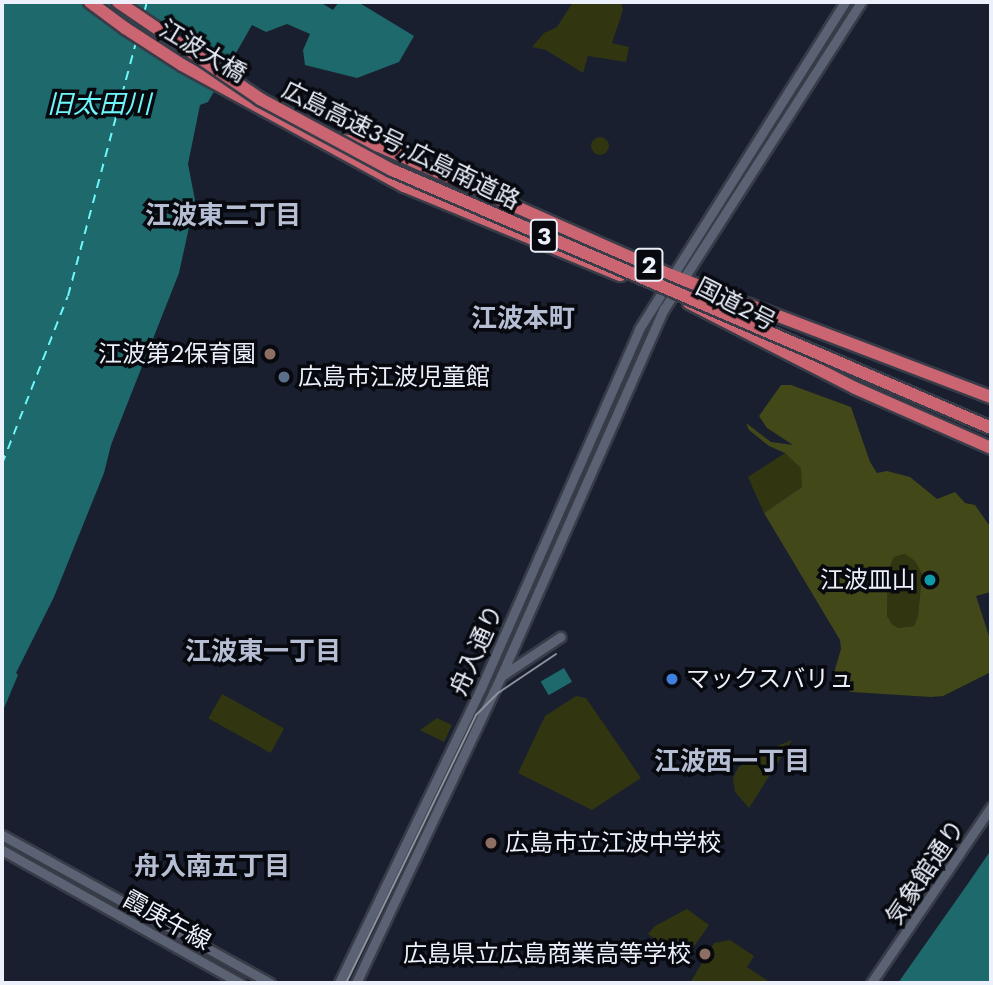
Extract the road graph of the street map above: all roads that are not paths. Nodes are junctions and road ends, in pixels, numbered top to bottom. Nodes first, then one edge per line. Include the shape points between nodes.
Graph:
1 (90, 2) edge
2 (118, 2) edge
3 (845, 2) edge
4 (861, 2) edge
5 (302, 133) junction
6 (678, 277) junction
7 (667, 293) junction
8 (991, 397) edge
9 (991, 428) edge
10 (991, 447) edge
11 (560, 637) dead end
12 (501, 676) junction
13 (991, 807) edge
14 (2, 835) edge
15 (2, 850) edge
16 (240, 983) edge
17 (270, 983) edge
18 (339, 983) edge
19 (356, 983) edge
20 (872, 983) edge

1 - 5 highway, 江波大橋 / 2 via 182,65
2 - 9 highway, 広島高速3号;広島南道路 / 3, bridge via 260,99 393,170
3 - 6 street
4 - 6 street
5 - 6 highway, 国道2号 / 2 via 379,146
5 - 7 highway, 国道2号 / 2 via 404,186
6 - 7 street
6 - 8 highway, 国道2号 / 2
7 - 10 highway, 国道2号 / 2 via 855,388
7 - 12 street, 舟入通り
7 - 18 street, 舟入通り via 639,329 481,688
11 - 12 street
12 - 19 street, 舟入通り
13 - 20 street, 気象館通り
14 - 17 street
15 - 16 street, 霞庚午線

